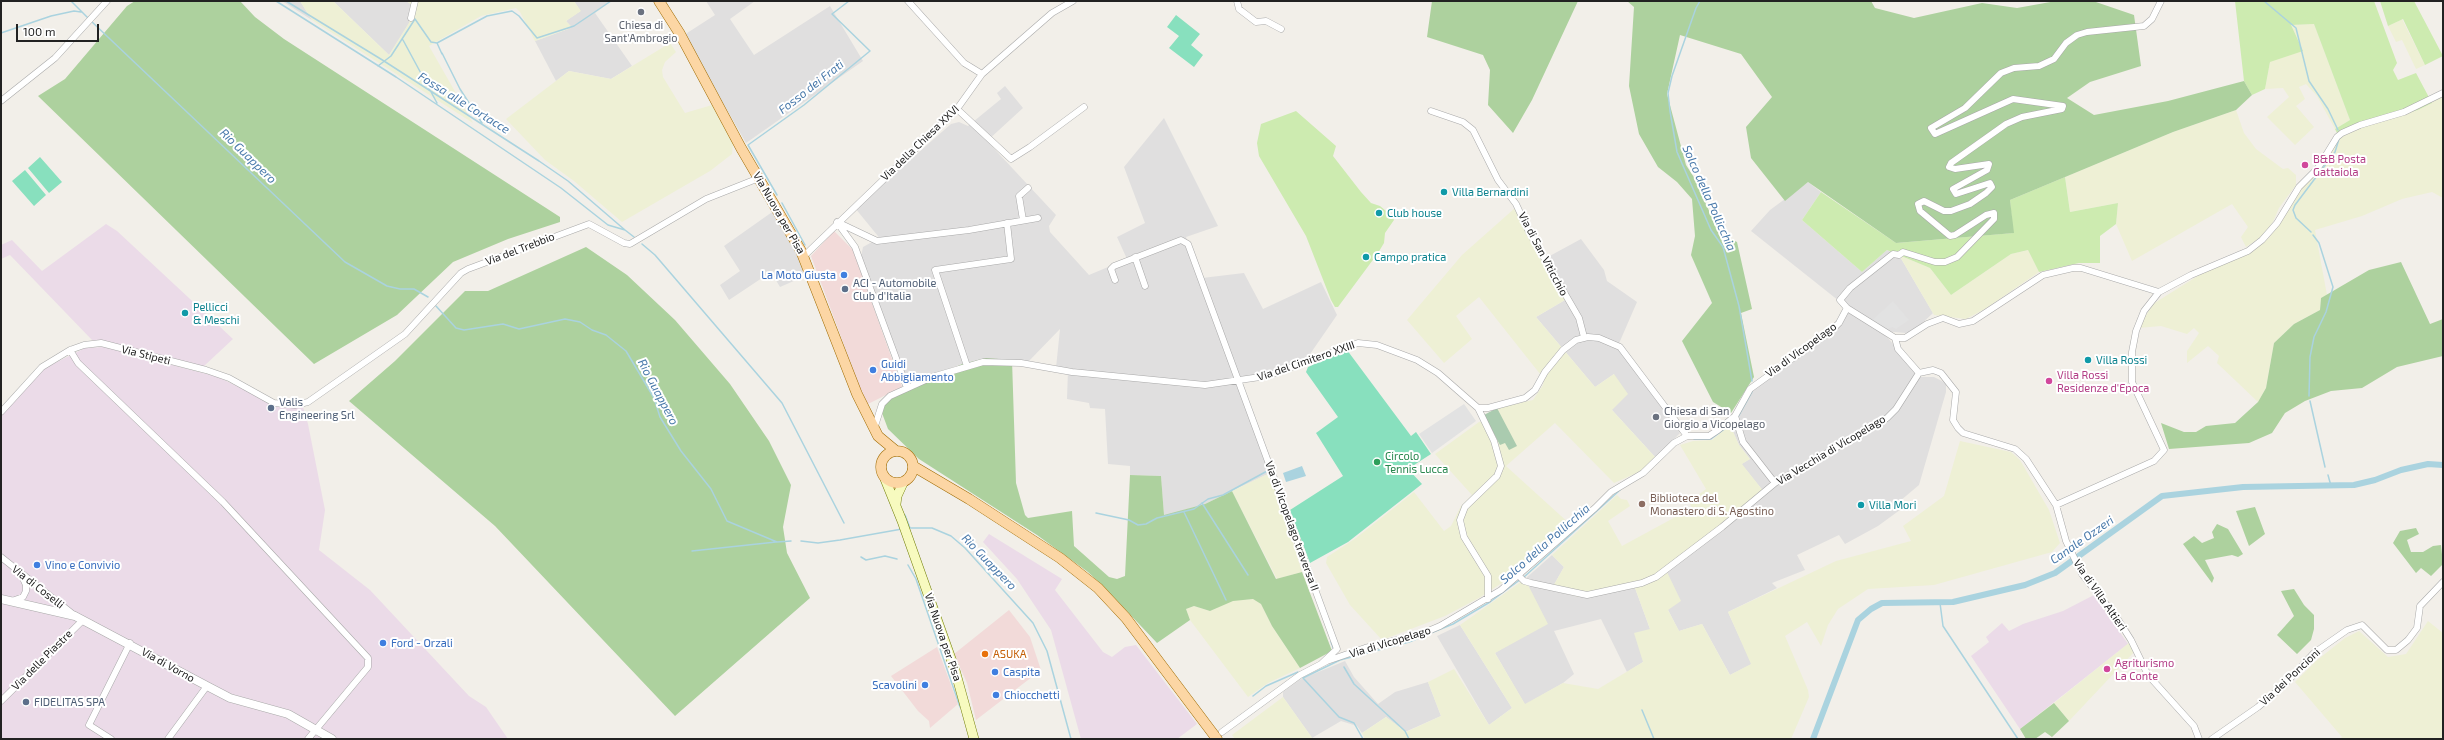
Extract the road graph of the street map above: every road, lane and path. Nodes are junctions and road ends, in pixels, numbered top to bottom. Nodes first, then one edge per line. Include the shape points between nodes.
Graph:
1 (106, 1) edge
2 (415, 1) edge
3 (659, 1) edge
4 (908, 1) edge
5 (1073, 1) edge
6 (1237, 1) edge
7 (2161, 1) edge
8 (411, 18) dead end
9 (1281, 29) dead end
10 (982, 74) junction
11 (2443, 92) edge
12 (1, 101) edge
13 (1084, 107) dead end
14 (958, 109) junction
15 (1431, 111) dead end
16 (759, 178) junction
17 (1028, 188) dead end
18 (1038, 218) dead end
19 (1023, 220) junction
20 (837, 222) junction
21 (1007, 223) junction
22 (804, 256) junction
23 (1135, 258) junction
24 (1115, 280) dead end
25 (1145, 286) dead end
26 (2159, 292) junction
27 (1847, 308) junction
28 (1584, 337) junction
29 (1895, 338) junction
30 (70, 350) junction
31 (967, 366) junction
32 (1919, 373) junction
33 (1238, 381) junction
34 (907, 388) junction
35 (308, 402) joint
36 (1478, 408) junction
37 (1, 412) edge
38 (1735, 416) junction
39 (877, 433) junction
40 (1687, 436) junction
41 (896, 451) junction
42 (882, 460) junction
43 (913, 466) junction
44 (885, 478) junction
45 (905, 481) junction
46 (936, 481) junction
47 (1775, 483) junction
48 (2056, 505) junction
49 (896, 506) junction
50 (1, 557) edge
51 (21, 574) junction
52 (1521, 578) junction
53 (2443, 582) edge
54 (1, 599) edge
55 (1488, 599) junction
56 (10, 602) junction
57 (75, 616) junction
58 (83, 620) junction
59 (130, 643) junction
60 (1320, 665) junction
61 (207, 686) junction
62 (1, 701) edge
63 (316, 728) junction
64 (1220, 736) edge
65 (111, 739) edge
66 (168, 739) edge
67 (308, 739) edge
68 (332, 739) edge
69 (974, 739) edge
70 (2199, 739) edge
71 (2212, 739) edge

1 - 12 street via 55,58
2 - 8 street
3 - 16 main road, Via Nuova per Pisa via 680,34
4 - 10 street via 964,63
5 - 10 street, Via della Chiesa XXVI via 1052,13
6 - 9 street via 1239,9 1256,22 1266,22
7 - 27 street via 2144,26 2076,35 2054,59 2039,66 2014,68 2001,73 1965,108 1931,128 1936,134 1943,132 2013,99 2063,106 2062,109 2022,116 2006,124 1949,166 1955,169 1989,164 1987,170 1953,189 1956,194 1990,183 1992,186 1986,193 1970,204 1944,210 1924,201 1918,204 1920,211 1950,236 1994,213 1994,219 1957,257 1945,262 1935,262 1904,252 1899,255 1893,254 1842,297 1840,300
10 - 14 street, Via della Chiesa XXVI
11 - 26 street via 2404,112 2342,132 2318,168 2299,187 2262,240 2248,251 2192,274
13 - 14 street via 1011,159
14 - 20 street, Via della Chiesa XXVI
15 - 28 street, Via di San Viticchio via 1463,122 1473,130 1498,180 1516,204 1529,232 1579,318
16 - 22 main road, Via Nuova per Pisa
16 - 35 street, Via del Trebbio via 706,198 630,244 589,224 468,269 461,273 405,334
17 - 19 street via 1019,196
18 - 19 street
19 - 21 street
20 - 21 street via 877,241
20 - 22 street, Via della Chiesa XXVI
20 - 34 street via 855,247
21 - 31 street via 1011,259 935,270
22 - 39 main road, Via Nuova per Pisa via 850,380
23 - 24 street via 1111,267
23 - 25 street
23 - 33 street via 1181,240 1188,244
26 - 29 street via 2081,268 2073,268 2042,275 1973,321 1959,324 1943,318 1927,324 1905,338
26 - 48 street via 2144,311 2136,331 2132,352 2132,382 2164,450 2154,461
27 - 29 street
27 - 38 street, Via di Vicopelago via 1840,323 1832,330 1750,389
28 - 36 street via 1564,350 1545,372 1535,390 1525,398 1488,408
28 - 40 street via 1599,338 1620,347
29 - 32 street via 1898,349
30 - 35 street, Via Stipeti via 84,345 101,344 206,370 229,378 274,403 296,405
30 - 37 street, Via Stipeti via 42,367
30 - 63 street via 78,363 223,502 368,658 368,667
31 - 33 street, Via del Cimitero XXIII via 983,362 1006,362 1072,372 1205,385
31 - 34 street, Via del Cimitero XXIII
32 - 47 street, Via Vecchia di Vicopelago via 1896,409 1887,418
32 - 48 street, Via di Villa Altieri via 1933,370 1941,373 1956,392 1953,420 1958,428 1963,433 2021,453
33 - 36 street, Via del Cimitero XXIII via 1267,376 1350,344 1368,343 1390,349 1433,370
33 - 60 street, Via di Vicopelago traversa II via 1337,649
34 - 39 street, Via del Cimitero XXIII via 890,396 882,404 875,420
36 - 55 street via 1494,441 1501,466 1497,476 1465,507 1460,520 1464,537 1488,576
38 - 40 street, Via di Vicopelago via 1709,436
38 - 47 street via 1743,442
39 - 41 main road
39 - 42 main road
40 - 52 street, Via di Vicopelago via 1674,443 1643,472 1611,492
41 - 42 main road
41 - 43 main road via 907,454
42 - 44 main road via 881,470
43 - 45 main road
43 - 46 main road
44 - 45 main road via 891,483
44 - 49 main road
45 - 46 main road via 922,478
45 - 49 main road via 896,499
46 - 64 main road via 1060,558 1098,588 1126,618
47 - 52 street, Via Vecchia di Vicopelago via 1687,554 1656,577 1642,583 1587,595 1571,593
48 - 70 street, Via di Villa Altieri via 2068,547 2082,574 2117,618 2148,675 2194,726
49 - 69 main road, Via Nuova per Pisa via 955,670
50 - 51 street, Via di Coselli
51 - 56 street via 26,591 23,597
51 - 57 street, Via di Coselli
52 - 55 street, Via di Vicopelago
53 - 71 street, Via dei Poncioni via 2420,606 2417,628 2396,650 2387,650 2362,625 2347,630 2314,652 2284,685 2258,707
54 - 56 street, Via di Vorno
55 - 60 street, Via di Vicopelago via 1421,634 1365,648
56 - 57 street, Via di Vorno
57 - 58 street, Via di Vorno
58 - 59 street, Via di Vorno
58 - 62 street, Via delle Piastre
59 - 61 street, Via di Vorno
59 - 65 street via 89,725
60 - 64 street, Via di Vicopelago via 1288,683
61 - 63 street, Via di Vorno via 230,698 282,712
61 - 66 street
63 - 67 street
63 - 68 street, Via di Vorno

